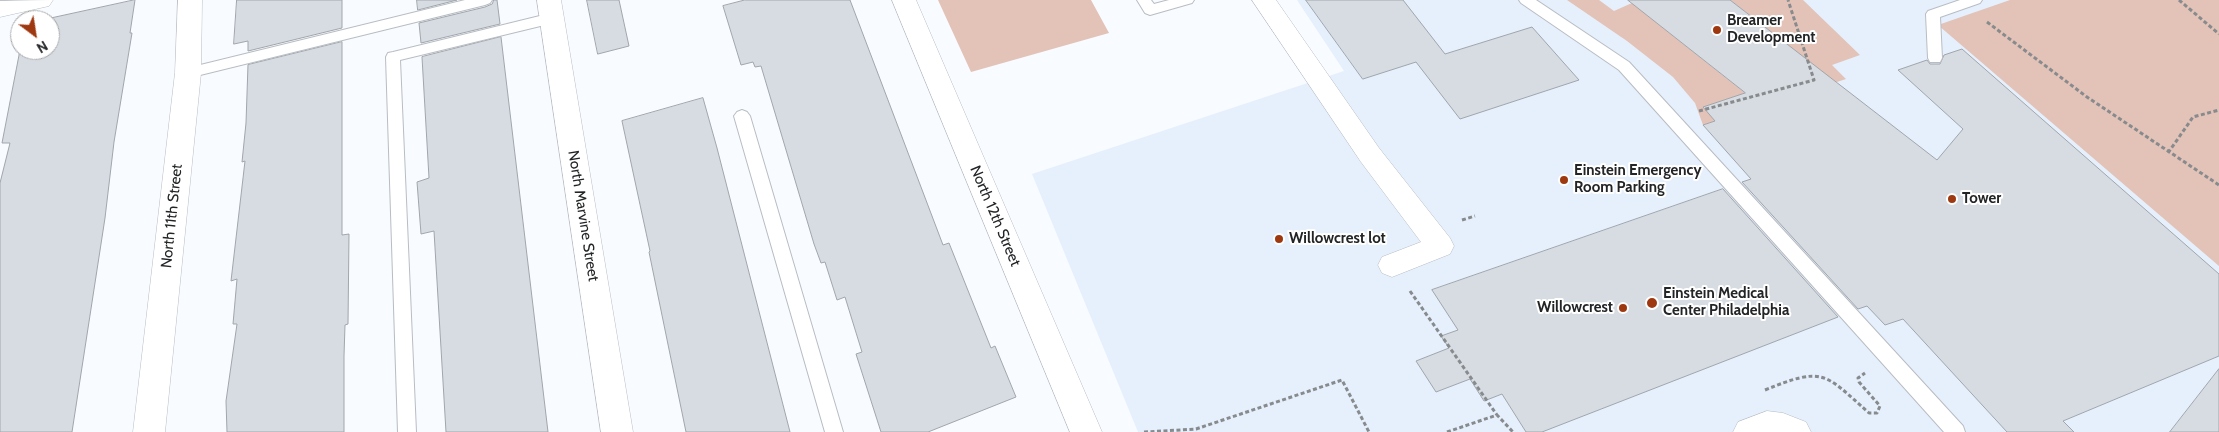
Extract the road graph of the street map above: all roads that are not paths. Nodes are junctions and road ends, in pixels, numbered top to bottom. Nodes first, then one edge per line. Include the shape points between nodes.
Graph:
1 (41, 0) edge
2 (190, 0) edge
3 (485, 0) edge
4 (904, 0) edge
5 (1144, 0) edge
6 (1187, 0) edge
7 (1264, 0) edge
8 (1526, 0) edge
9 (1975, 0) edge
10 (0, 9) edge
11 (550, 9) edge
12 (1934, 58) dead end
13 (188, 73) junction
14 (742, 116) dead end
15 (1392, 265) road end
16 (149, 432) edge
17 (407, 432) edge
18 (617, 432) edge
19 (834, 432) edge
20 (1086, 432) edge
21 (1749, 432) edge
22 (1795, 432) edge
23 (1956, 432) edge

1 - 10 street
2 - 13 street, North 11th Street
3 - 13 lane
4 - 20 street, North 12th Street
5 - 6 lane via 1150,10
7 - 15 street via 1370,155 1440,246
8 - 23 lane via 1624,66
9 - 12 lane via 1933,14
11 - 17 lane via 393,57
11 - 18 street, North Marvine Street
13 - 16 street, North 11th Street
14 - 19 lane
21 - 22 street via 1762,425 1783,426

